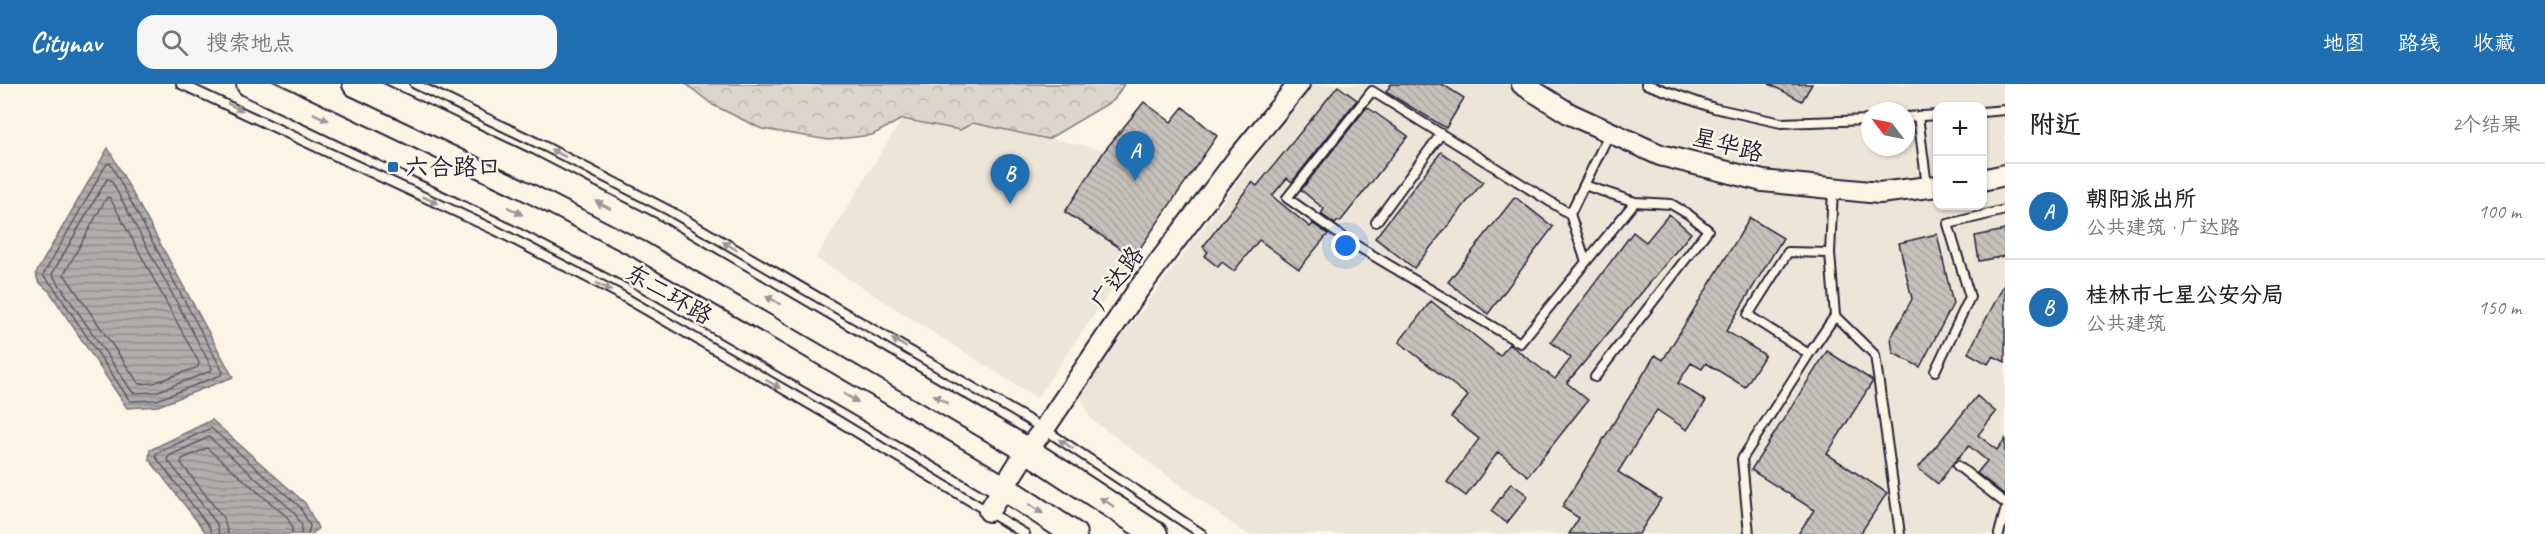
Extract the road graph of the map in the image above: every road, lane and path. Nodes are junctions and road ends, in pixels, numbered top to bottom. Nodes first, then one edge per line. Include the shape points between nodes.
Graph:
1 (181, 84) edge
2 (249, 84) edge
3 (355, 84) edge
4 (415, 84) edge
5 (1299, 84) edge
6 (1522, 84) edge
7 (1646, 84) edge
8 (2005, 110) edge
9 (1987, 112) edge
10 (1933, 115) edge
11 (1915, 116) edge
12 (1918, 116) junction
13 (1861, 120) edge
14 (1610, 132) junction
15 (1441, 134) junction
16 (2005, 176) edge
17 (1987, 179) edge
18 (1584, 185) junction
19 (1932, 187) edge
20 (1833, 188) junction
21 (1635, 202) junction
22 (2005, 210) edge
23 (1570, 214) junction
24 (1376, 222) dead end
25 (1830, 253) junction
26 (1586, 262) junction
27 (1834, 316) junction
28 (1809, 354) junction
29 (1935, 371) dead end
30 (1595, 377) dead end
31 (1044, 429) junction
32 (1027, 450) junction
33 (1958, 466) dead end
34 (1004, 488) junction
35 (2005, 503) edge
36 (989, 511) junction
37 (2005, 511) edge
38 (1025, 534) edge
39 (1074, 534) edge
40 (1155, 534) edge
41 (1202, 534) edge
42 (1749, 534) edge
43 (1900, 534) edge
44 (1999, 534) edge

1 -> 36 lane via 495,230 616,293
2 -> 34 main road, 东二环路 via 506,206 629,270
32 -> 3 main road, 东二环路 via 651,230
31 -> 4 lane via 670,211
5 - 31 street, 广达路 via 1138,290
6 - 14 street, 星华路 via 1570,114
7 - 13 lane via 1714,108 1780,123
8 - 9 lane
10 - 12 lane
11 - 12 lane
12 - 19 lane
14 - 18 lane
14 - 20 street, 星华路 via 1660,155 1764,181
15 - 23 lane
15 - 24 lane
15 - 26 lane via 1372,91 1287,198 1347,240 1520,343
16 - 17 street
18 - 21 lane
18 - 23 lane
19 - 20 street, 星华路 via 1880,193
20 - 25 lane
21 - 26 lane
21 - 30 lane via 1671,204 1708,230
22 - 29 lane via 1948,224 1970,297
23 - 26 lane
25 - 27 lane
25 - 28 lane via 1788,252 1748,315
27 - 28 lane
27 - 43 lane via 1875,355
28 - 42 lane via 1742,459
31 - 32 street, 广达路
41 -> 31 lane
32 - 34 street, 广达路
40 -> 32 main road, 东二环路
33 - 35 lane
34 - 36 street, 广达路
34 -> 39 main road, 东二环路
36 - 38 lane
37 - 44 lane

